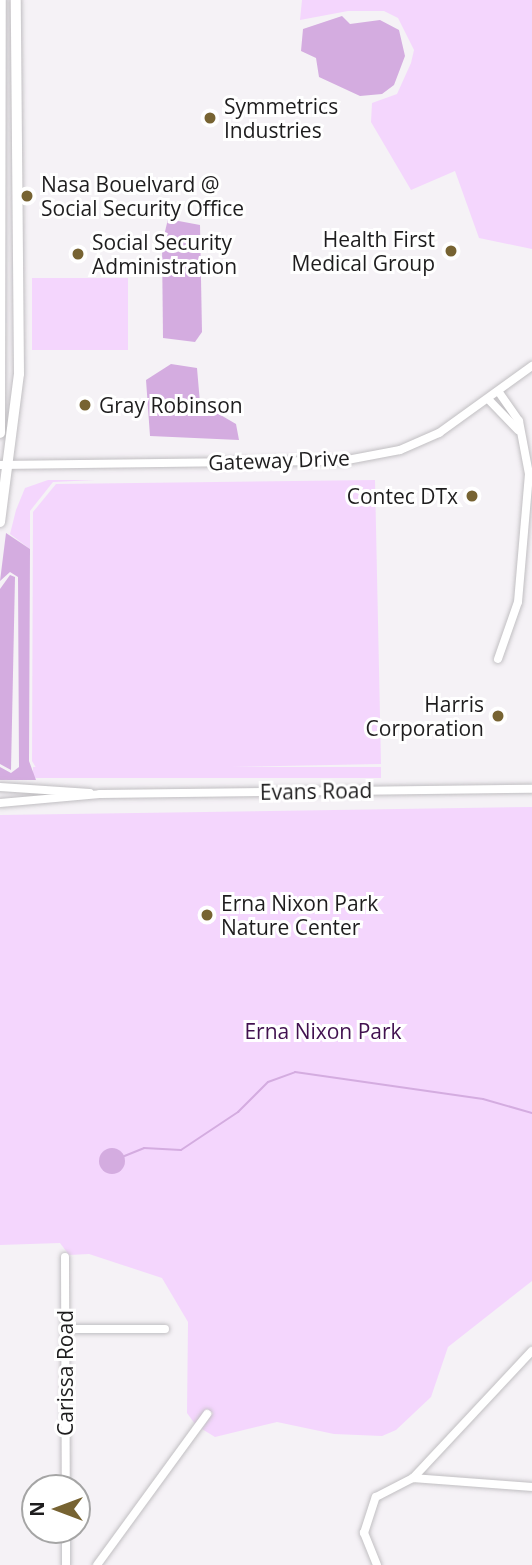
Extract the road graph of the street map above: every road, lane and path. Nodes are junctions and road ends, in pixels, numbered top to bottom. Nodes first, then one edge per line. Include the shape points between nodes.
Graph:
1 (1, 0) edge
2 (16, 0) edge
3 (2, 137) junction
4 (17, 137) junction
5 (532, 366) edge
6 (499, 392) junction
7 (489, 400) junction
8 (518, 430) junction
9 (0, 433) edge
10 (6, 465) edge
11 (0, 522) edge
12 (498, 659) dead end
13 (0, 787) edge
14 (532, 789) edge
15 (100, 794) junction
16 (0, 803) edge
17 (65, 1257) dead end
18 (65, 1329) junction
19 (165, 1329) dead end
20 (532, 1351) edge
21 (207, 1414) dead end
22 (66, 1474) edge
23 (413, 1478) junction
24 (532, 1487) edge
25 (66, 1544) edge
26 (66, 1565) edge
27 (97, 1565) edge
28 (377, 1565) edge

1 - 3 main road
2 - 4 main road
3 - 4 main road
3 - 9 main road
4 - 10 main road via 19,374
5 - 6 street, Gateway Drive
6 - 7 street, Gateway Drive
6 - 8 street
7 - 8 street
7 - 10 street, Gateway Drive via 410,446 342,461
8 - 12 street via 529,474 523,559 518,603
10 - 11 main road
13 - 15 street, Evans Road
14 - 15 street, Evans Road
15 - 16 street, Evans Road
17 - 18 street, Carissa Road
18 - 19 street
18 - 22 street, Carissa Road
20 - 23 street
21 - 27 street
23 - 24 street
23 - 28 street via 376,1497 365,1514 364,1532
25 - 26 street

